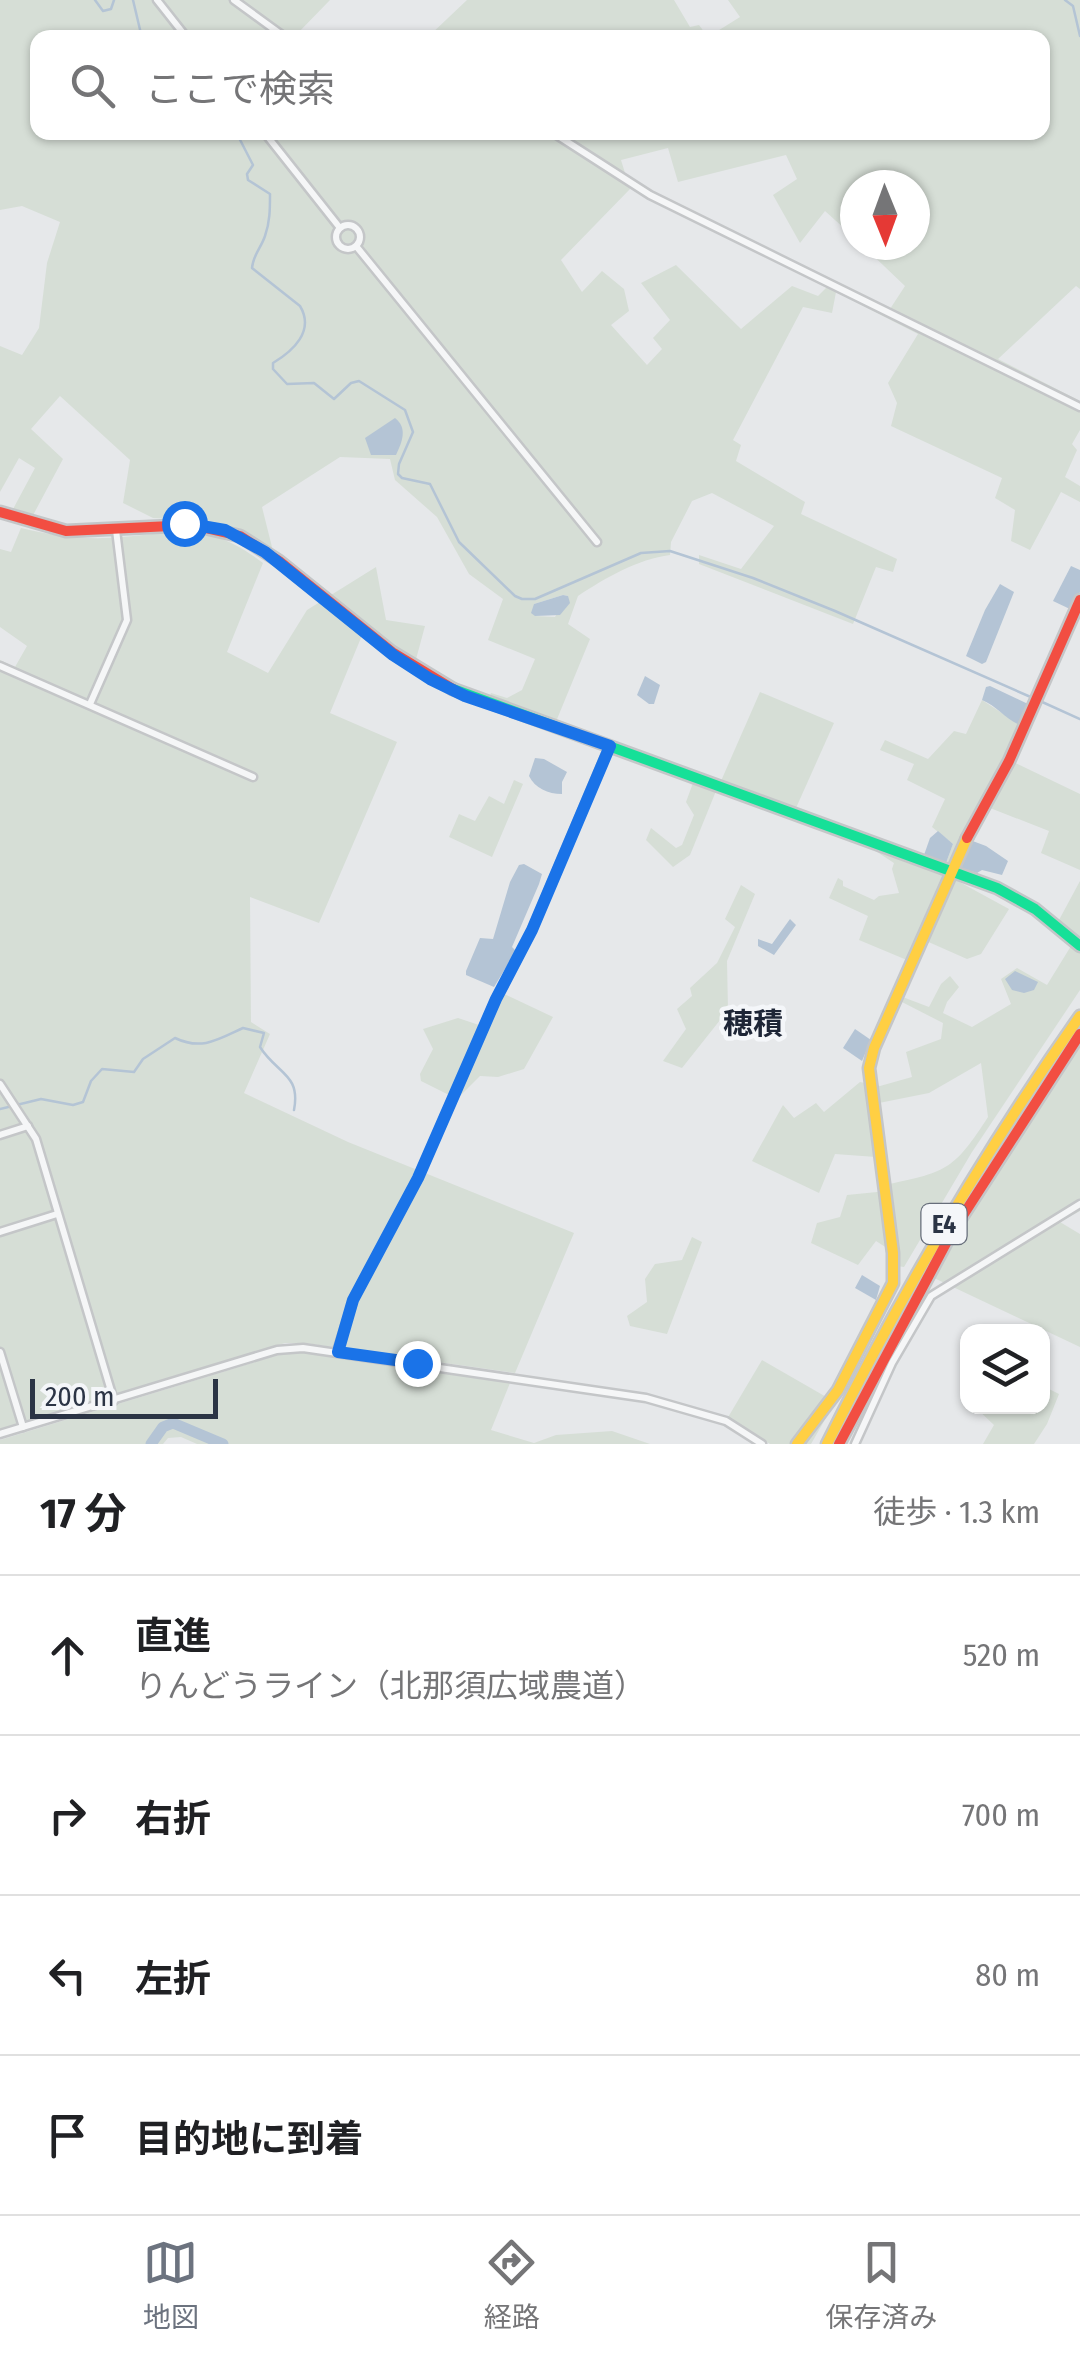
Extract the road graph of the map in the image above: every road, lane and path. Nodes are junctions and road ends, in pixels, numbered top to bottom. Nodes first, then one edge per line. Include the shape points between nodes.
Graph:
1 (157, 0) edge
2 (234, 0) edge
3 (181, 30) edge
4 (275, 30) edge
5 (270, 140) edge
6 (564, 140) edge
7 (340, 228) junction
8 (356, 246) junction
9 (1080, 407) edge
10 (0, 512) edge
11 (116, 530) junction
12 (597, 542) dead end
13 (1080, 600) edge
14 (0, 666) edge
15 (90, 704) junction
16 (610, 746) junction
17 (253, 777) dead end
18 (951, 871) junction
19 (1080, 946) edge
20 (1080, 1016) edge
21 (1080, 1034) edge
22 (0, 1084) edge
23 (28, 1126) junction
24 (0, 1135) edge
25 (1080, 1204) edge
26 (57, 1214) junction
27 (0, 1232) edge
28 (0, 1352) edge
29 (338, 1352) junction
30 (114, 1400) junction
31 (22, 1427) junction
32 (0, 1434) edge
33 (762, 1444) edge
34 (797, 1444) edge
35 (827, 1444) edge
36 (839, 1444) edge
37 (854, 1444) edge

1 - 3 street
2 - 4 street
5 - 7 street
6 - 9 street via 640,190
7 - 8 street via 339,244
7 - 8 street via 358,230
8 - 12 street
10 - 11 main road via 56,530
11 - 15 street via 127,620
11 - 16 main road via 184,523 237,536 430,679
13 - 18 main road via 1009,761
14 - 15 street
15 - 17 street
16 - 18 main road
16 - 29 street via 418,1178 353,1300
18 - 19 main road via 1006,892
18 - 34 main road via 869,1068 893,1284 838,1390
20 - 35 main road, E4 via 936,1238
21 - 36 main road, E4 via 974,1194
22 - 23 street
23 - 24 street
23 - 26 street
25 - 37 street via 930,1296
26 - 27 street
26 - 30 street
28 - 31 street
29 - 30 street via 288,1348
29 - 33 street via 646,1398 726,1421
30 - 31 street
31 - 32 street

